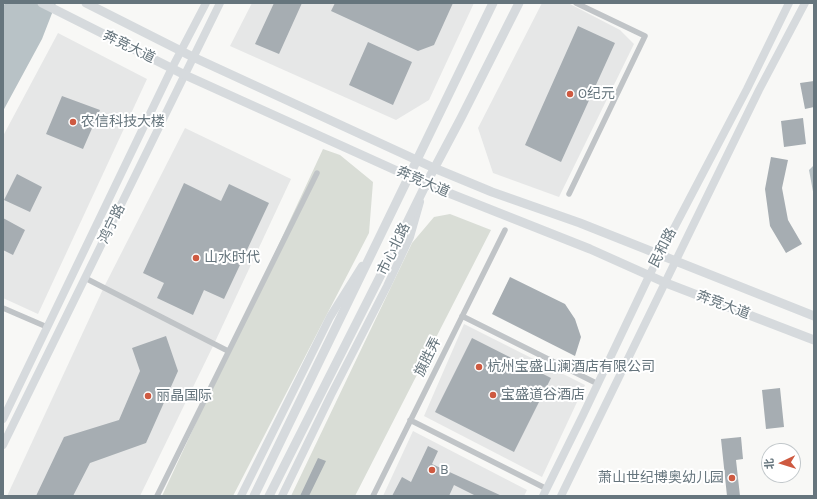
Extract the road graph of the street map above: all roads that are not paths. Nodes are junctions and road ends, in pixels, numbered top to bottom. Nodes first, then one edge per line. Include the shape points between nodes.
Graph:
1 (42, 3) edge
2 (86, 3) edge
3 (206, 3) edge
4 (220, 3) edge
5 (493, 3) edge
6 (518, 3) edge
7 (576, 3) edge
8 (789, 3) edge
9 (805, 3) edge
10 (182, 51) junction
11 (193, 57) junction
12 (172, 68) junction
13 (185, 75) junction
14 (417, 160) junction
15 (434, 168) junction
16 (317, 173) dead end
17 (410, 175) junction
18 (426, 184) junction
19 (569, 194) dead end
20 (505, 230) dead end
21 (379, 238) junction
22 (660, 255) junction
23 (676, 262) junction
24 (650, 274) junction
25 (85, 278) junction
26 (666, 283) junction
27 (3, 308) edge
28 (462, 316) junction
29 (814, 316) edge
30 (48, 327) junction
31 (814, 340) edge
32 (228, 351) junction
33 (598, 384) junction
34 (3, 418) edge
35 (410, 420) junction
36 (3, 445) edge
37 (545, 493) edge
38 (157, 496) edge
39 (241, 496) edge
40 (254, 496) edge
41 (269, 496) edge
42 (282, 496) edge
43 (373, 496) edge
44 (561, 496) edge

1 - 12 main road, 奔竞大道
2 - 10 main road, 奔竞大道
3 - 10 main road, 鸿宁路
4 - 11 main road, 鸿宁路
5 - 14 main road, 市心北路
6 - 15 main road, 市心北路
7 - 19 street via 645,36
8 - 22 main road, 民和路
9 - 23 main road, 民和路 via 759,90
10 - 11 main road, 奔竞大道
10 - 12 main road, 鸿宁路
11 - 13 main road, 鸿宁路
11 - 14 main road, 奔竞大道
12 - 13 main road, 奔竞大道
12 - 30 main road, 鸿宁路
13 - 17 main road, 奔竞大道 via 344,148
13 - 25 main road, 鸿宁路
14 - 15 main road, 奔竞大道
14 - 17 main road, 市心北路
15 - 18 main road, 市心北路
15 - 22 main road, 奔竞大道
16 - 32 street
17 - 18 main road, 奔竞大道
17 - 21 main road, 市心北路
18 - 24 main road, 奔竞大道
18 - 41 main road, 市心北路
18 - 42 main road via 410,237
20 - 28 street, 旗胜弄
21 - 39 main road via 330,316
21 - 40 main road, 市心北路
22 - 23 main road, 奔竞大道
22 - 24 main road, 民和路
23 - 26 main road, 民和路
23 - 29 main road, 奔竞大道
24 - 26 main road, 奔竞大道
24 - 33 main road, 民和路
25 - 32 street
25 - 36 main road, 鸿宁路
26 - 31 main road, 奔竞大道
26 - 44 main road, 民和路
27 - 30 street
28 - 33 street
28 - 35 street, 旗胜弄
30 - 34 main road, 鸿宁路
32 - 38 street
33 - 37 main road, 民和路
35 - 37 street
35 - 43 street, 旗胜弄

